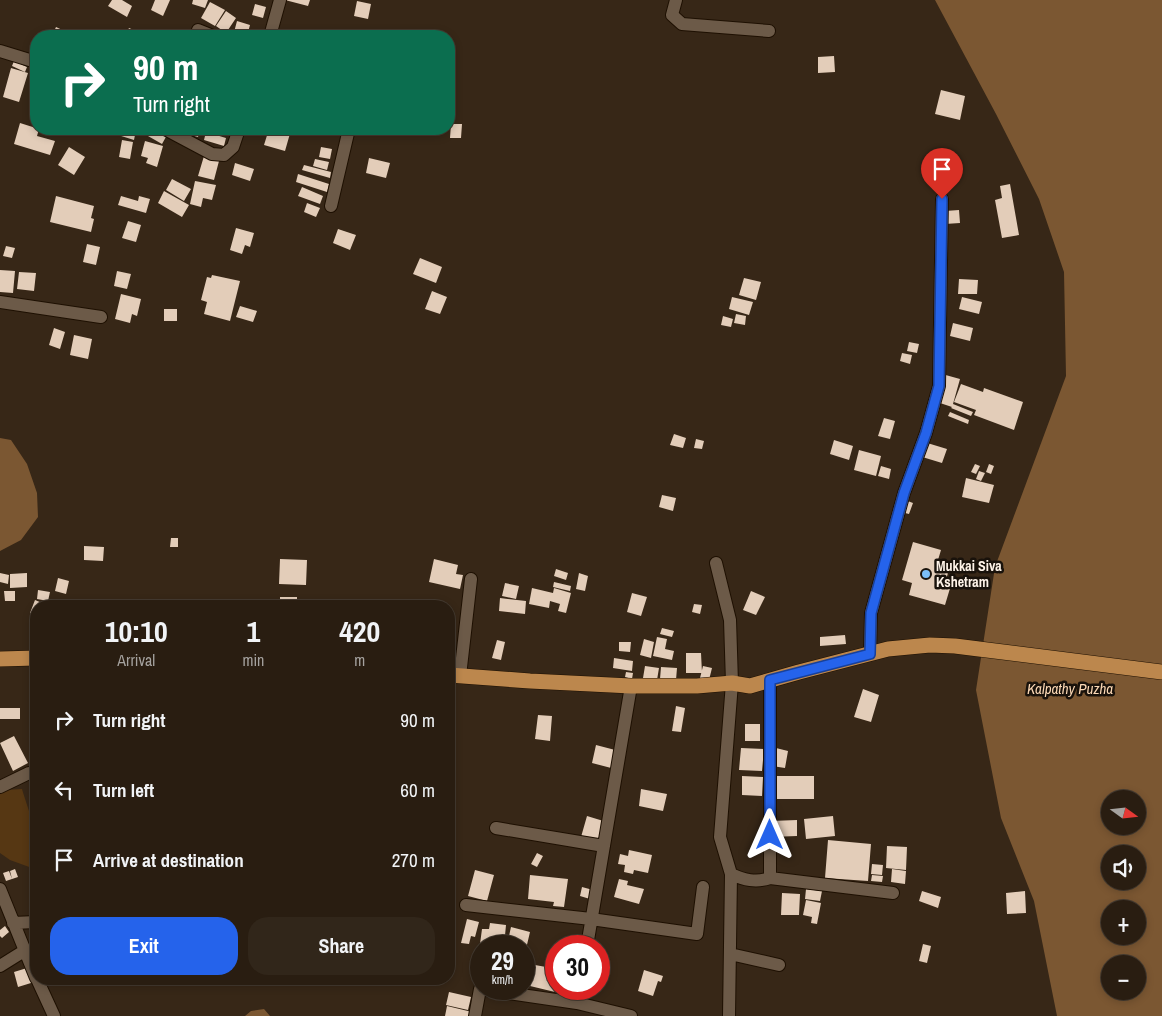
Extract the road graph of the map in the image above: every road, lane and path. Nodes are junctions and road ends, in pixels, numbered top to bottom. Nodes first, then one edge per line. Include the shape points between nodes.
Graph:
1 (280, 0) edge
2 (676, 0) edge
3 (272, 30) edge
4 (769, 31) dead end
5 (0, 51) edge
6 (30, 60) edge
7 (176, 135) edge
8 (237, 135) edge
9 (348, 135) edge
10 (942, 199) dead end
11 (331, 206) dead end
12 (0, 302) edge
13 (102, 317) dead end
14 (716, 563) dead end
15 (471, 579) dead end
16 (870, 654) junction
17 (30, 658) edge
18 (0, 659) edge
19 (455, 669) edge
20 (1162, 672) edge
21 (455, 675) edge
22 (770, 680) junction
23 (732, 683) junction
24 (631, 686) junction
25 (29, 773) dead end
26 (0, 787) edge
27 (496, 828) dead end
28 (604, 846) junction
29 (731, 874) junction
30 (770, 878) junction
31 (704, 887) dead end
32 (0, 889) edge
33 (893, 893) dead end
34 (466, 905) dead end
35 (591, 919) junction
36 (30, 922) edge
37 (13, 923) junction
38 (589, 935) edge
39 (24, 951) junction
40 (730, 954) junction
41 (30, 964) edge
42 (779, 965) dead end
43 (0, 966) edge
44 (39, 985) edge
45 (578, 1000) edge
46 (577, 1003) junction
47 (54, 1016) edge
48 (475, 1016) edge
49 (630, 1016) edge
50 (729, 1016) edge

1 - 3 street
2 - 4 street via 672,15 682,24
5 - 6 street
7 - 8 street via 212,154 224,155 233,148
9 - 11 street
10 - 16 street via 939,386 904,493 871,613
12 - 13 street
14 - 23 street via 730,620
15 - 19 street
16 - 20 main road via 930,644
16 - 22 main road
17 - 18 main road
21 - 24 main road
22 - 23 main road via 750,686
22 - 30 street
23 - 24 main road
23 - 29 street via 720,837
24 - 28 street
25 - 26 street
27 - 28 street
28 - 35 street
29 - 30 street via 744,880
29 - 40 street
30 - 33 street
31 - 35 street via 697,934
32 - 37 street
34 - 35 street
35 - 38 street
36 - 37 street
37 - 39 street
39 - 41 street
39 - 43 street
40 - 42 street
40 - 50 street
44 - 47 street
45 - 46 street
46 - 48 street via 480,989
46 - 49 street

